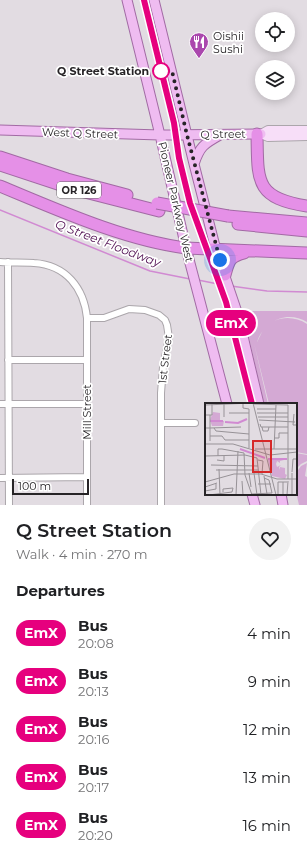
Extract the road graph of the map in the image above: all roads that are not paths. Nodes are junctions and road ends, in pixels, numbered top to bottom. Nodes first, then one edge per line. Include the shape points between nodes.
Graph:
1 (127, 0) edge
2 (154, 0) edge
3 (0, 130) edge
4 (307, 130) edge
5 (221, 134) junction
6 (259, 134) junction
7 (160, 135) junction
8 (187, 135) junction
9 (307, 136) edge
10 (0, 157) edge
11 (194, 164) junction
12 (0, 165) edge
13 (0, 186) edge
14 (307, 206) edge
15 (158, 207) junction
16 (229, 219) junction
17 (307, 224) edge
18 (307, 231) edge
19 (186, 248) junction
20 (216, 250) junction
21 (248, 252) junction
22 (307, 253) edge
23 (0, 262) edge
24 (8, 262) junction
25 (225, 275) junction
26 (87, 318) junction
27 (8, 360) junction
28 (87, 360) junction
29 (227, 403) edge
30 (259, 403) edge
31 (0, 404) edge
32 (8, 404) junction
33 (87, 404) junction
34 (161, 423) junction
35 (195, 423) dead end
36 (87, 477) junction
37 (0, 478) edge
38 (9, 478) junction
39 (252, 495) edge
40 (280, 495) edge
41 (9, 505) edge
42 (87, 505) edge
43 (161, 505) edge
44 (255, 505) edge
45 (283, 505) edge

1 - 7 main road, Pioneer Parkway West
2 - 8 main road
3 - 7 main road, West Q Street
4 - 6 street, Q Street via 268,130
5 - 6 main road, Q Street
5 - 8 main road, Q Street
5 - 11 main road via 201,147
6 - 9 street, Q Street via 268,137
6 - 14 highway via 258,173 266,189 279,200
7 - 8 main road, Q Street
7 - 19 main road, Pioneer Parkway West
8 - 11 main road
10 - 15 highway, OR 126
11 - 20 main road
12 - 15 highway, OR 126 via 74,189
13 - 19 highway via 100,225 152,242
15 - 16 highway, OR 126
16 - 17 highway, OR 126
16 - 18 highway, OR 126
19 - 20 highway
19 - 29 main road, Pioneer Parkway West
20 - 21 highway
20 - 25 main road
21 - 22 highway
21 - 25 highway via 231,258
23 - 24 street, Mill Street
24 - 26 street, Mill Street via 43,264 66,275 82,295
24 - 27 street
25 - 30 main road via 238,315
26 - 28 street, Mill Street
26 - 34 street, 1st Street via 104,318 129,309 145,310 165,320 170,338 161,378
27 - 28 street
27 - 32 street
28 - 33 street, Mill Street
31 - 32 street
32 - 33 street
32 - 38 street
33 - 36 street, Mill Street
34 - 35 street
34 - 43 street, 1st Street
36 - 38 street
36 - 42 street, Mill Street
37 - 38 street
38 - 41 street
39 - 44 main road
40 - 45 main road

